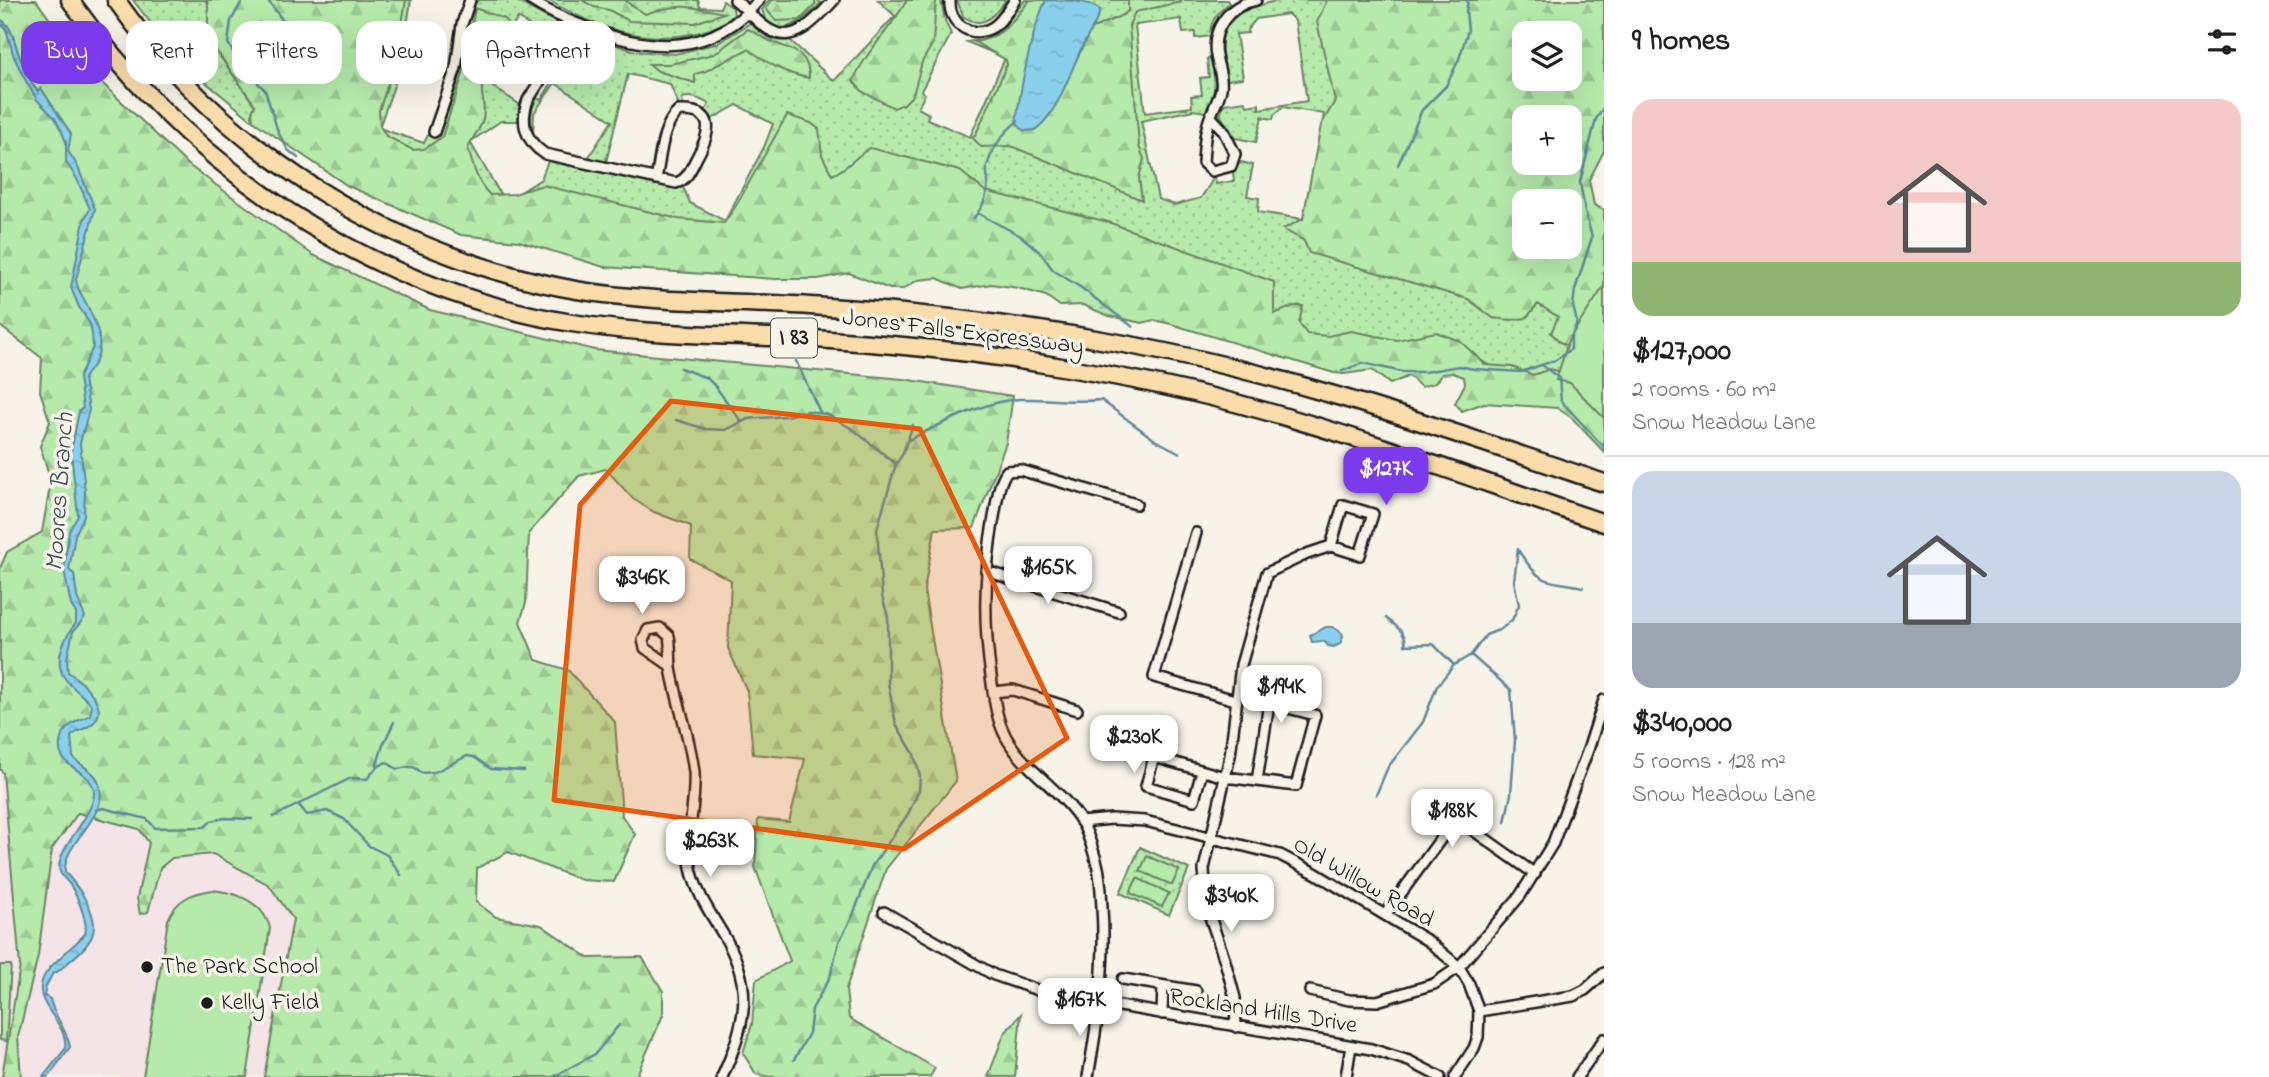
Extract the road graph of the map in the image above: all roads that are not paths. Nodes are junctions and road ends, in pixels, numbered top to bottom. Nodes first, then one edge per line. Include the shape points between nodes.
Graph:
1 (70, 0) edge
2 (116, 0) edge
3 (470, 0) edge
4 (530, 0) edge
5 (735, 0) edge
6 (759, 0) edge
7 (834, 0) edge
8 (950, 0) edge
9 (1015, 0) edge
10 (1256, 0) edge
11 (748, 12) junction
12 (570, 21) edge
13 (615, 38) edge
14 (538, 84) edge
15 (1211, 117) junction
16 (434, 132) dead end
17 (656, 179) junction
18 (1604, 483) edge
19 (1136, 504) dead end
20 (1604, 523) edge
21 (1196, 533) dead end
22 (1331, 546) junction
23 (986, 571) junction
24 (1119, 612) dead end
25 (671, 666) dead end
26 (993, 692) junction
27 (1235, 700) junction
28 (1604, 700) edge
29 (1077, 710) dead end
30 (1202, 771) junction
31 (1225, 777) junction
32 (1257, 781) junction
33 (1081, 822) junction
34 (1210, 838) junction
35 (1535, 874) junction
36 (884, 912) dead end
37 (1385, 915) junction
38 (1459, 967) junction
39 (1604, 973) edge
40 (1123, 979) dead end
41 (1163, 986) junction
42 (1196, 991) dead end
43 (1310, 991) dead end
44 (1101, 1004) junction
45 (1479, 1011) junction
46 (1162, 1014) junction
47 (1236, 1027) junction
48 (1604, 1039) edge
49 (1351, 1046) junction
50 (722, 1077) edge
51 (1088, 1077) edge
52 (1346, 1077) edge
53 (1440, 1077) edge
54 (1455, 1077) edge
55 (1577, 1077) edge

1 - 20 highway, Jones Falls Expressway / I 83 via 149,97 240,179 353,251 455,295 572,323 939,349 1101,373 1263,410
2 - 18 highway, Jones Falls Expressway / I 83 via 175,73 291,173 417,243 467,261 526,279 633,297 874,310 1112,341 1330,393
3 - 16 street via 456,68
4 - 12 street
5 - 11 street
6 - 11 street
7 - 11 street via 807,26 789,34 774,32
8 - 9 street via 955,21 980,31 997,24
10 - 15 street via 1236,8 1220,26 1215,53 1222,78
11 - 13 street via 708,38 675,45
14 - 17 street via 523,113 527,135 545,154
15 - 15 street via 1203,163 1212,171 1231,166 1235,154
17 - 17 street via 676,183 686,178 708,135 706,120 699,113 680,111 667,125
19 - 23 street via 1020,470 1007,471
21 - 27 street via 1154,677
22 - 22 street via 1360,555 1373,514 1343,505
22 - 27 street via 1267,573
23 - 24 street
23 - 26 street via 985,620
25 - 50 street via 694,775 691,869 704,904 733,949 743,981 741,1029
26 - 29 street via 1013,690
26 - 33 street via 1008,741
27 - 31 street
28 - 35 street via 1562,822
30 - 30 street via 1154,757 1146,786 1194,800
30 - 31 street
31 - 32 street
31 - 34 street
32 - 32 street via 1269,704 1315,715 1296,786
33 - 34 street, Old Willow Road via 1145,821
33 - 44 street via 1101,887
34 - 37 street, Old Willow Road via 1280,855
34 - 47 street via 1204,869 1206,905 1235,998
35 - 37 street via 1456,818
35 - 38 street
36 - 44 street, Rockland Hills Drive via 994,975 1049,994
37 - 38 street, Old Willow Road
38 - 43 street via 1434,984 1377,1001
38 - 45 street, Old Willow Road
39 - 45 street via 1573,996
40 - 41 street
41 - 42 street
41 - 46 street
44 - 46 street, Rockland Hills Drive
44 - 51 street
45 - 54 street, Old Willow Road via 1474,1048
46 - 47 street, Rockland Hills Drive
47 - 49 street, Rockland Hills Drive
48 - 55 street
49 - 52 street
49 - 53 street, Rockland Hills Drive via 1390,1054

